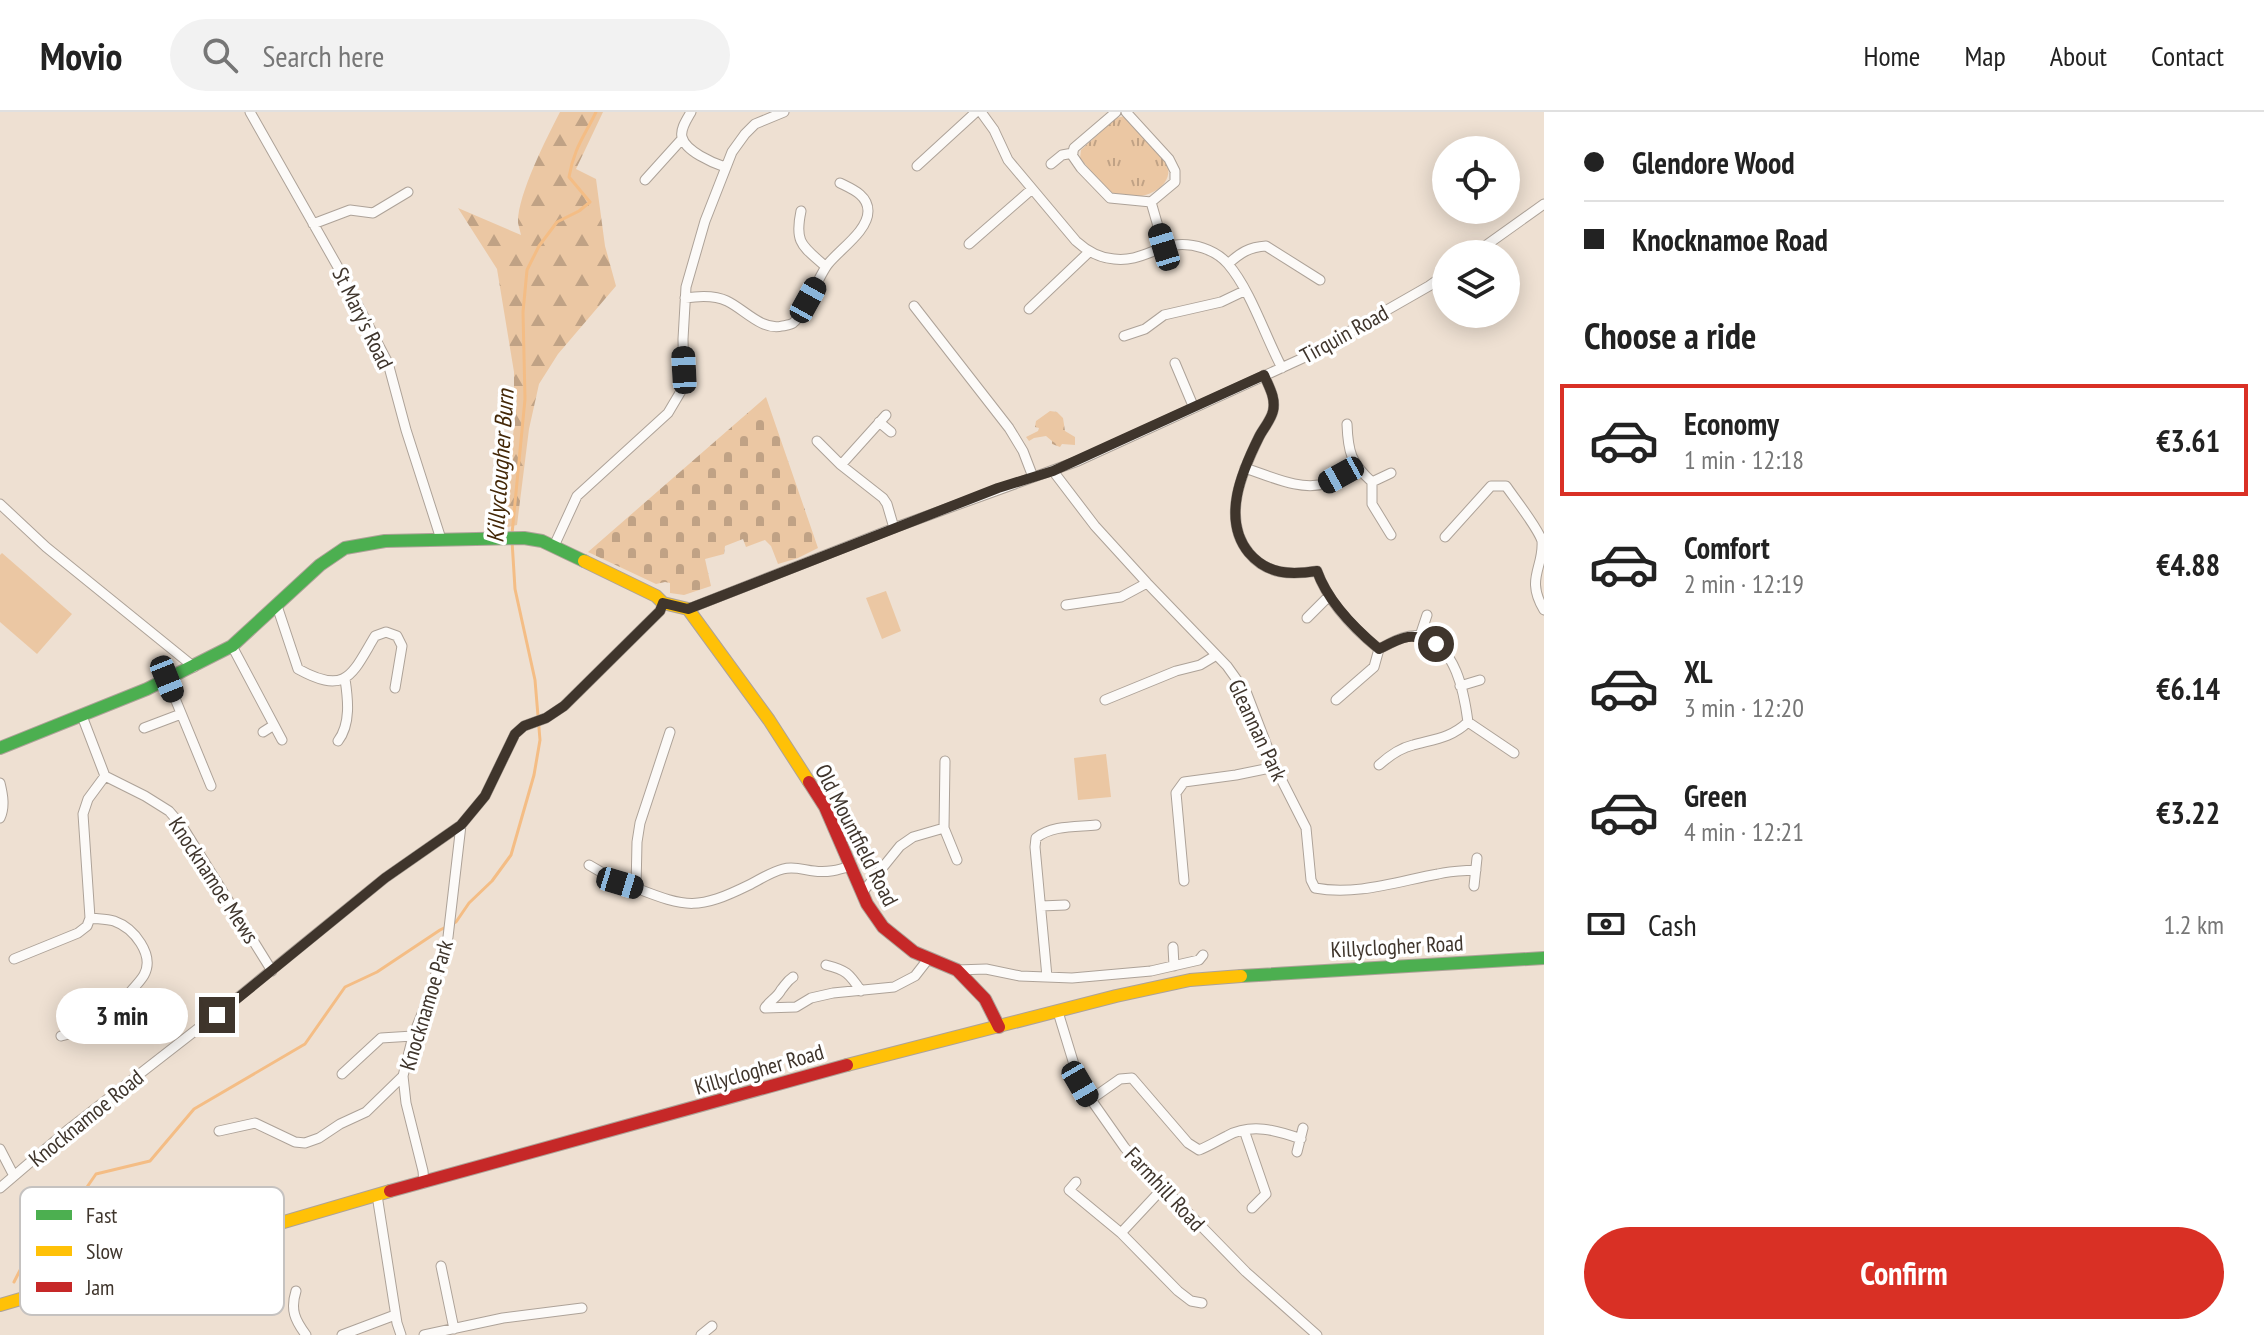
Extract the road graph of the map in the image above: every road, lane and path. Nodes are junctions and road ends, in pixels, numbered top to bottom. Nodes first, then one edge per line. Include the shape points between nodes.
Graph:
1 (250, 112) edge
2 (691, 112) edge
3 (784, 112) edge
4 (978, 112) edge
5 (1116, 112) edge
6 (1126, 112) edge
7 (682, 139) junction
8 (1073, 153) junction
9 (1051, 164) dead end
10 (917, 166) dead end
11 (725, 167) junction
12 (645, 180) dead end
13 (840, 183) dead end
14 (1032, 189) junction
15 (408, 192) dead end
16 (1151, 202) junction
17 (1544, 204) edge
18 (801, 211) dead end
19 (313, 224) junction
20 (1494, 240) edge
21 (969, 244) dead end
22 (1164, 247) junction
23 (1089, 252) junction
24 (1228, 264) junction
25 (826, 267) junction
26 (1320, 280) dead end
27 (1432, 282) edge
28 (1244, 291) junction
29 (685, 298) junction
30 (914, 306) dead end
31 (1029, 309) dead end
32 (1124, 336) dead end
33 (1175, 363) dead end
34 (1282, 368) junction
35 (1264, 375) junction
36 (1194, 408) junction
37 (1347, 424) dead end
38 (891, 432) dead end
39 (817, 441) dead end
40 (841, 465) junction
41 (1356, 467) junction
42 (1245, 468) junction
43 (1053, 471) junction
44 (1391, 473) dead end
45 (1033, 477) junction
46 (1372, 482) junction
47 (0, 504) edge
48 (894, 528) junction
49 (1391, 535) dead end
50 (1445, 537) dead end
51 (441, 539) junction
52 (554, 546) junction
53 (1147, 583) junction
54 (1329, 596) junction
55 (663, 603) junction
56 (1066, 605) dead end
57 (277, 606) junction
58 (688, 609) junction
59 (1544, 610) edge
60 (1427, 615) dead end
61 (1307, 618) dead end
62 (1420, 636) junction
63 (232, 646) junction
64 (1379, 649) junction
65 (1215, 656) junction
66 (194, 667) junction
67 (167, 679) junction
68 (345, 679) junction
69 (1480, 680) dead end
70 (1460, 686) junction
71 (395, 688) dead end
72 (1105, 700) dead end
73 (1336, 700) dead end
74 (181, 714) junction
75 (82, 716) junction
76 (1468, 722) junction
77 (274, 725) junction
78 (144, 728) dead end
79 (263, 732) dead end
80 (670, 732) dead end
81 (282, 740) dead end
82 (338, 741) dead end
83 (0, 748) edge
84 (1514, 753) dead end
85 (945, 761) dead end
86 (1379, 765) dead end
87 (1275, 767) junction
88 (105, 776) junction
89 (0, 783) edge
90 (211, 786) dead end
91 (0, 818) edge
92 (461, 825) junction
93 (1096, 825) dead end
94 (944, 828) junction
95 (1477, 858) dead end
96 (957, 860) dead end
97 (589, 865) dead end
98 (851, 866) junction
99 (1476, 870) junction
100 (1184, 881) dead end
101 (1474, 886) dead end
102 (636, 888) junction
103 (862, 893) junction
104 (1065, 905) dead end
105 (1041, 906) junction
106 (90, 918) junction
107 (1173, 947) dead end
108 (1203, 955) dead end
109 (929, 958) junction
110 (1544, 958) edge
111 (14, 959) dead end
112 (826, 965) dead end
113 (1174, 966) junction
114 (957, 970) junction
115 (272, 971) junction
116 (793, 977) dead end
117 (1047, 977) junction
118 (861, 991) junction
119 (1058, 1012) junction
120 (999, 1027) junction
121 (61, 1036) dead end
122 (413, 1036) junction
123 (342, 1074) dead end
124 (403, 1076) junction
125 (1090, 1100) junction
126 (1244, 1130) junction
127 (219, 1131) dead end
128 (0, 1149) edge
129 (1297, 1152) dead end
130 (14, 1176) junction
131 (1076, 1182) dead end
132 (424, 1183) junction
133 (0, 1188) edge
134 (1163, 1188) junction
135 (377, 1195) junction
136 (1252, 1208) dead end
137 (284, 1222) edge
138 (1121, 1233) junction
139 (441, 1266) dead end
140 (296, 1291) dead end
141 (20, 1299) edge
142 (1202, 1303) dead end
143 (0, 1305) edge
144 (582, 1308) dead end
145 (395, 1315) junction
146 (712, 1326) dead end
147 (454, 1329) junction
148 (306, 1335) edge
149 (342, 1335) edge
150 (401, 1335) edge
151 (424, 1335) edge
152 (701, 1335) edge
153 (1317, 1335) edge

1 - 19 street, St Mary's Road
2 - 7 street
3 - 11 street via 755,124
4 - 10 street
4 - 14 street
5 - 8 street
6 - 16 street via 1175,171 1175,182
7 - 11 street via 694,152
7 - 12 street
8 - 9 street
8 - 16 street via 1110,198
11 - 29 street
13 - 25 street via 866,200 867,219
14 - 21 street
14 - 23 street
15 - 19 street via 373,213 350,210
16 - 22 street
17 - 20 street
18 - 25 street via 799,238
19 - 51 street, St Mary's Road via 388,363
22 - 23 street via 1130,258
22 - 24 street via 1191,244
23 - 31 street
24 - 26 street via 1244,251 1266,246
24 - 28 street
25 - 29 street via 800,315 783,326 764,324 725,300
27 - 34 street, Tirquin Road
28 - 32 street via 1164,315
28 - 34 street
29 - 52 street via 680,396 577,496
30 - 45 street via 1009,428
33 - 36 street
34 - 35 street, Tirquin Road
35 - 36 street, Tirquin Road
35 - 42 street via 1273,413
36 - 43 street, Tirquin Road
37 - 41 street
38 - 40 street via 882,418
39 - 40 street
40 - 48 street via 883,498
41 - 42 street via 1327,483 1309,485
41 - 46 street
42 - 54 street via 1235,498 1247,551 1270,570 1317,571
43 - 45 street, Tirquin Road
43 - 53 street, Gleannan Park
44 - 46 street
45 - 48 street, Tirquin Road
46 - 49 street via 1372,504
47 - 66 street
48 - 58 street, Tirquin Road
50 - 59 street via 1491,486 1506,486 1542,539 1536,579 1537,599
51 - 52 main road via 512,538
51 - 57 main road via 345,548
52 - 55 main road
53 - 56 street via 1121,597
53 - 65 street, Gleannan Park
54 - 61 street
54 - 64 street
55 - 58 main road
55 - 92 street, Knocknamoe Road via 564,706 515,734 485,796
57 - 63 main road
57 - 68 street via 298,669 325,680
58 - 98 main road, Old Mountfield Road via 825,807
60 - 62 street
62 - 64 street via 1400,638
62 - 70 street via 1454,664
63 - 66 main road
63 - 77 street
64 - 73 street via 1374,667
65 - 72 street
65 - 87 street, Gleannan Park via 1247,694
66 - 67 main road
67 - 74 street
67 - 75 main road
68 - 71 street via 375,636 386,632 397,636 402,646
68 - 82 street via 348,714
69 - 70 street
70 - 76 street
74 - 78 street
74 - 90 street
75 - 83 main road
75 - 88 street
76 - 84 street
76 - 86 street via 1449,737 1411,745
77 - 79 street
77 - 81 street
80 - 102 street via 640,823
85 - 94 street
87 - 99 street, Gleannan Park via 1306,828 1315,888 1368,888
87 - 100 street via 1184,782 1176,793
88 - 106 street via 83,814
88 - 115 street, Knocknamoe Mews via 169,811
89 - 91 street
92 - 115 street, Knocknamoe Road via 385,878
92 - 122 street, Knocknamoe Park via 449,932
93 - 105 street via 1047,830 1036,838
94 - 96 street
94 - 103 street via 900,846
95 - 99 street
97 - 102 street
98 - 102 street via 831,872 783,869 701,904 674,903
98 - 103 main road, Old Mountfield Road
99 - 101 street
103 - 109 main road, Old Mountfield Road via 883,927
104 - 105 street
105 - 117 street
106 - 111 street via 78,933
106 - 121 street via 114,921 129,930 148,965 103,1021
107 - 113 street
108 - 113 street
109 - 114 main road, Old Mountfield Road
109 - 118 street via 915,976 894,987
110 - 119 main road, Killyclogher Road via 1190,980
112 - 118 street via 850,974
113 - 117 street
114 - 117 street
114 - 120 main road via 985,999
115 - 130 street, Knocknamoe Road
116 - 118 street via 765,1008 796,1007 811,998
119 - 120 main road, Killyclogher Road
119 - 125 street, Farmhill Road
120 - 132 main road, Killyclogher Road
122 - 123 street via 381,1038
122 - 124 street, Knocknamoe Park
124 - 127 street via 366,1112 305,1143 255,1123
124 - 132 street, Knocknamoe Park
125 - 126 street via 1120,1079 1132,1078 1199,1150
125 - 134 street, Farmhill Road
126 - 129 street via 1302,1134
126 - 136 street via 1266,1194
128 - 130 street
130 - 133 street, Knocknamoe Road
131 - 138 street via 1069,1190
132 - 135 main road, Killyclogher Road
134 - 138 street
134 - 153 street, Farmhill Road via 1268,1294
135 - 137 main road, Killyclogher Road
135 - 145 street
138 - 142 street via 1178,1291
139 - 147 street
140 - 148 street via 294,1319
141 - 143 main road, Killyclogher Road
144 - 147 street
145 - 149 street
145 - 150 street
146 - 152 street
147 - 151 street

